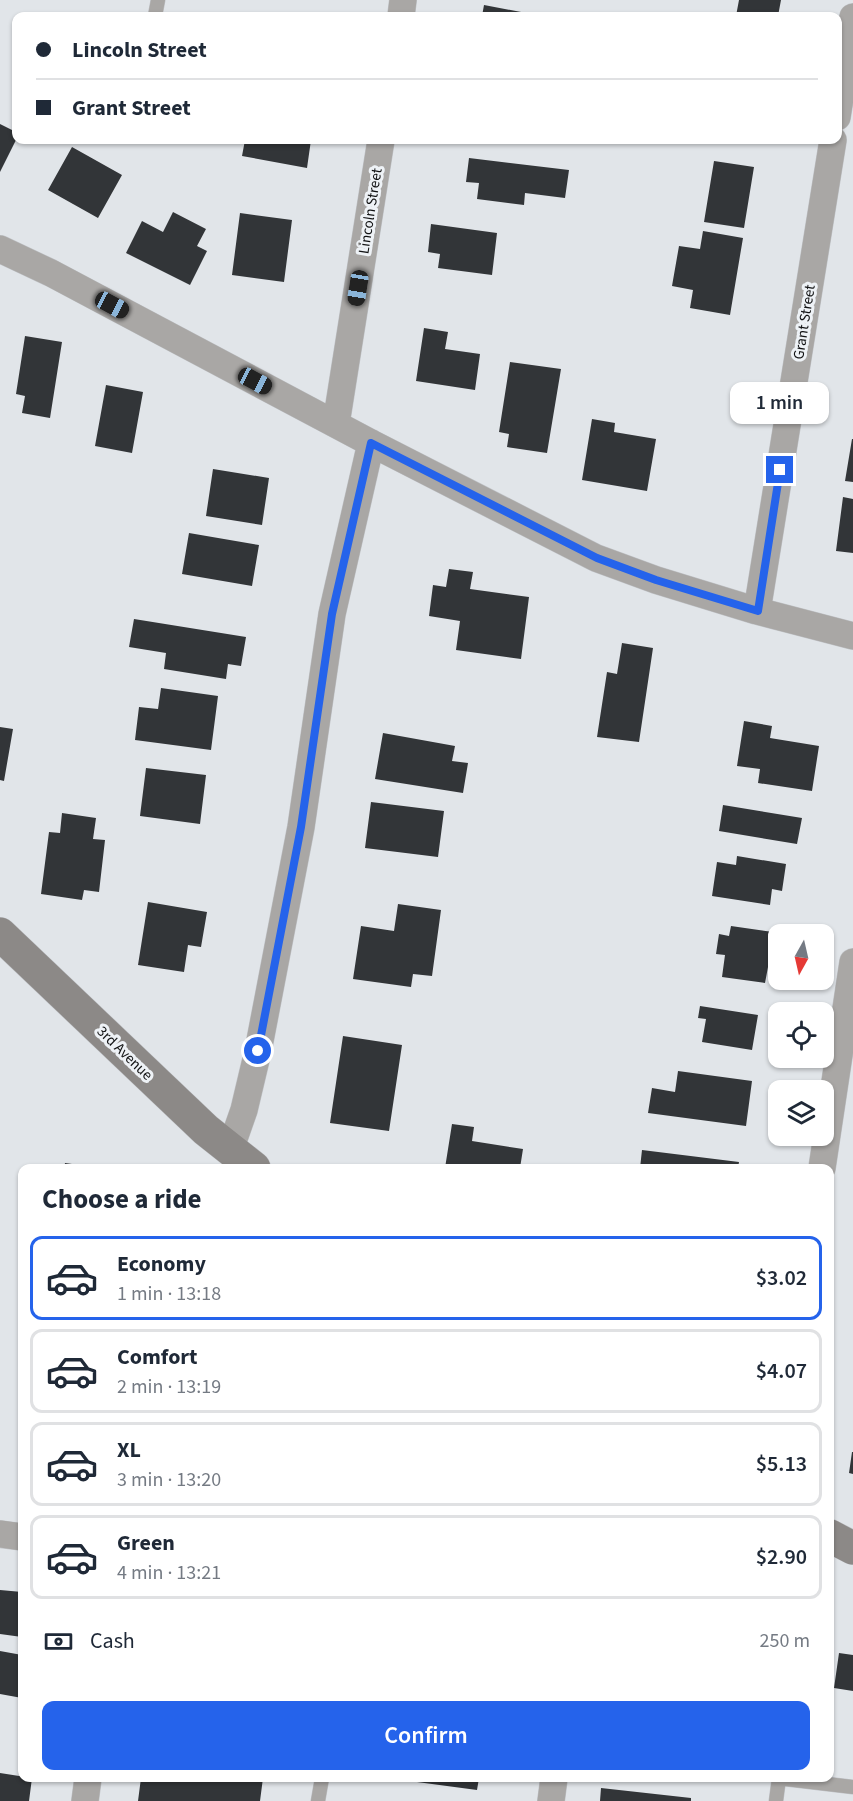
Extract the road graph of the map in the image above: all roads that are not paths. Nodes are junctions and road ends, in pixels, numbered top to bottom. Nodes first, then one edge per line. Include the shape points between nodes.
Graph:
1 (853, 17) edge
2 (842, 86) edge
3 (380, 144) edge
4 (832, 144) edge
5 (0, 249) edge
6 (336, 424) junction
7 (371, 443) junction
8 (758, 611) junction
9 (853, 636) edge
10 (0, 934) edge
11 (853, 962) edge
12 (242, 1159) edge
13 (823, 1164) edge
14 (0, 1534) edge
15 (18, 1536) edge
16 (834, 1538) edge
17 (853, 1548) edge
18 (87, 1782) edge
19 (321, 1782) edge
20 (553, 1782) edge
21 (778, 1782) edge
22 (811, 1782) edge
23 (853, 1787) edge
24 (85, 1801) edge
25 (318, 1801) edge
26 (551, 1801) edge
27 (776, 1801) edge

1 - 2 street
3 - 6 street, Lincoln Street
4 - 8 street, Grant Street
5 - 6 street
6 - 7 street
7 - 8 street via 597,558
7 - 12 street via 332,614 301,827 244,1110
8 - 9 street
10 - 12 street, 3rd Avenue via 206,1130
11 - 13 street
14 - 15 street
16 - 17 street
18 - 24 street
19 - 25 lane
20 - 26 street
21 - 27 lane
22 - 23 lane

